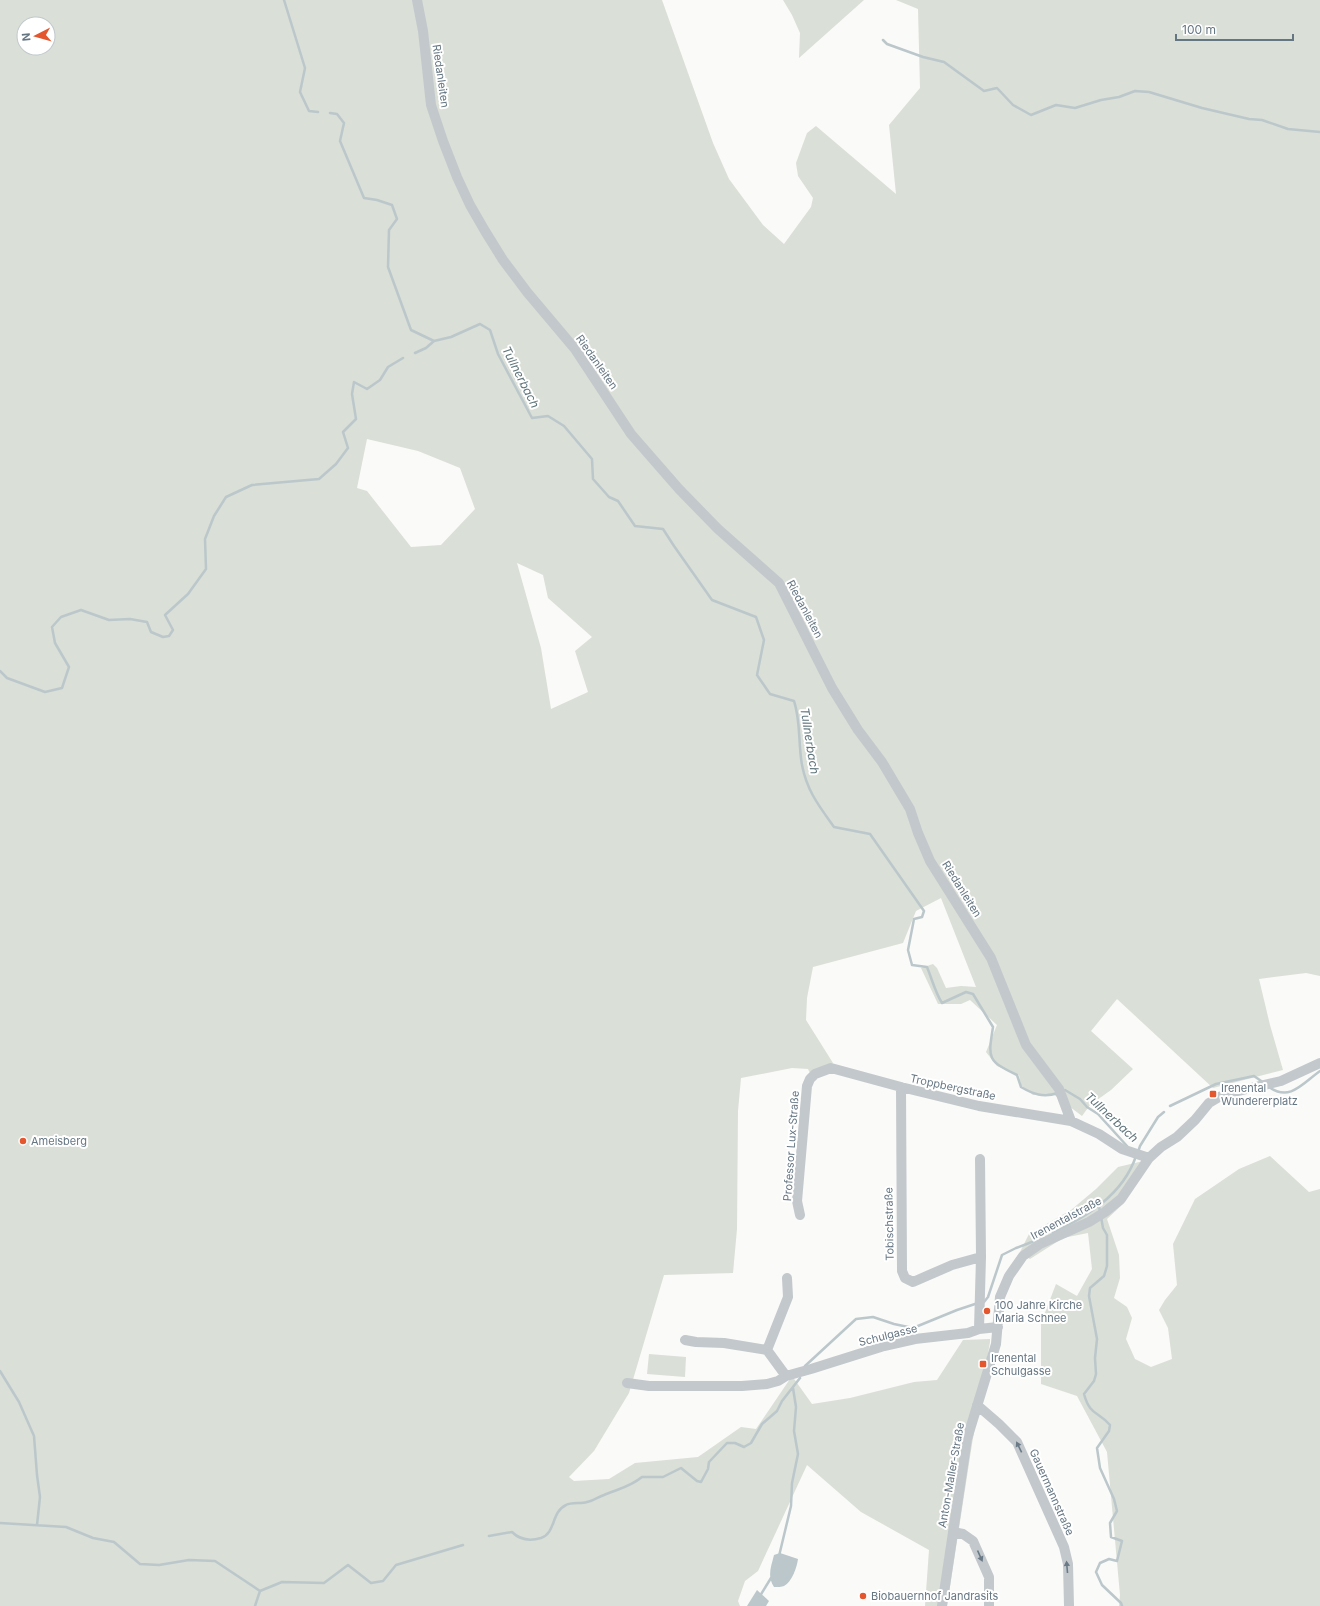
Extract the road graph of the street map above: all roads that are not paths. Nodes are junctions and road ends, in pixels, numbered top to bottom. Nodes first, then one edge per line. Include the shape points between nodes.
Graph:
1 (417, 0) edge
2 (1320, 1063) edge
3 (831, 1068) joint
4 (901, 1088) junction
5 (1071, 1121) junction
6 (1145, 1157) junction
7 (980, 1159) dead end
8 (800, 1215) dead end
9 (981, 1256) junction
10 (787, 1278) dead end
11 (998, 1327) junction
12 (979, 1329) junction
13 (685, 1340) dead end
14 (767, 1350) junction
15 (786, 1376) junction
16 (627, 1384) dead end
17 (977, 1405) junction
18 (953, 1532) junction
19 (942, 1606) edge
20 (990, 1606) edge
21 (1069, 1606) edge

1 - 5 street, Riedanleiten via 431,105 457,177 485,231 527,292 575,349 631,434 718,529 779,583 832,688 910,809 930,861 991,958 1026,1045 1060,1092
2 - 6 street, Irenentalstraße via 1291,1077 1216,1098 1177,1137
3 - 4 street, Troppbergstraße
3 - 8 street, Professor Lux-Straße via 815,1074 808,1086 797,1201
4 - 5 street, Troppbergstraße via 979,1106
4 - 9 street, Tobischstraße via 902,1271 905,1278 913,1282
5 - 6 street via 1128,1152
6 - 11 street, Irenentalstraße via 1121,1199 1101,1215 1040,1244 1023,1256 1008,1276 1000,1297
7 - 9 street
9 - 12 street
10 - 14 street via 788,1297
11 - 12 street, Schulgasse
11 - 17 street, Anton-Maller-Straße via 996,1344
12 - 15 street, Schulgasse via 884,1346
13 - 14 street
14 - 15 street
15 - 16 street, Schulgasse via 766,1384 742,1386
17 - 18 street, Anton-Maller-Straße via 967,1439
21 -> 17 street, Gauermannstraße via 1068,1564 1064,1547 1017,1442
18 - 19 street, Anton-Maller-Straße
18 -> 20 street via 963,1534 973,1541 989,1577

